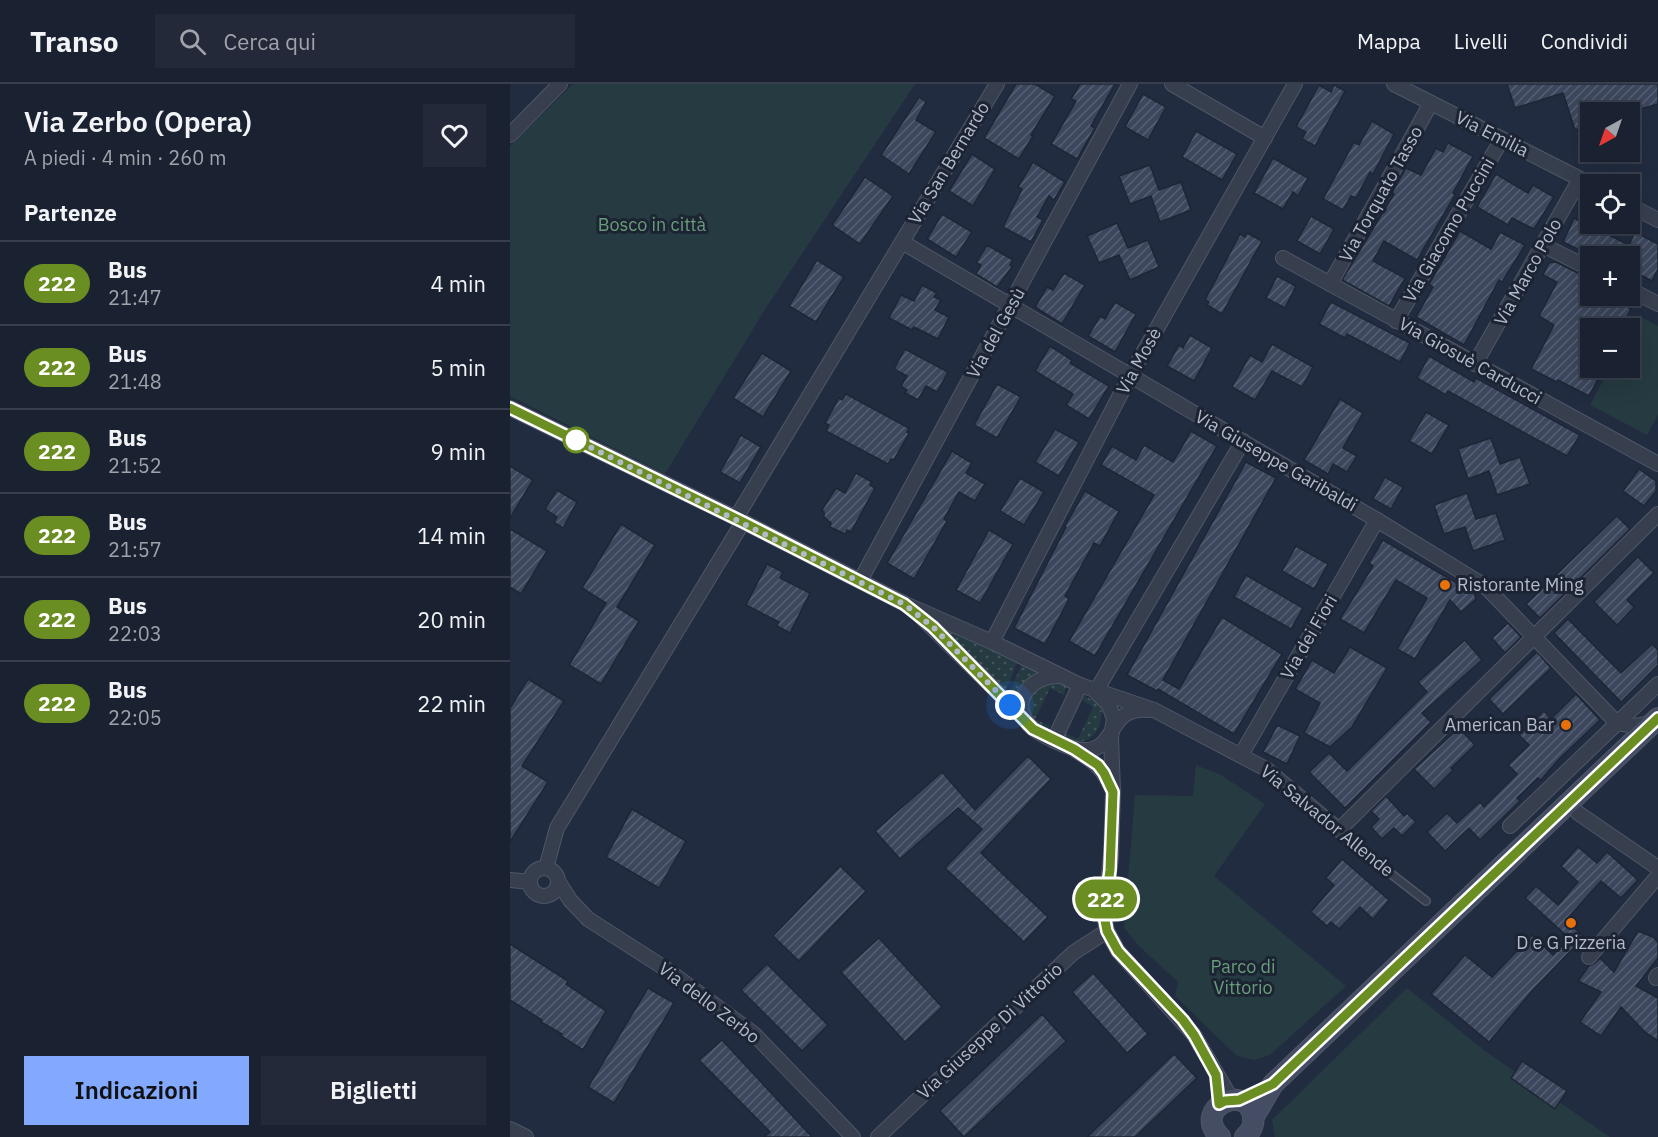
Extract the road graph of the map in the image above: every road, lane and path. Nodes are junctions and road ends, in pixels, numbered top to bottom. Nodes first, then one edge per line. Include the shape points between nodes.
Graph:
1 (560, 84) edge
2 (997, 84) edge
3 (1130, 84) edge
4 (1172, 84) edge
5 (1295, 84) edge
6 (1394, 84) edge
7 (1431, 103) junction
8 (510, 135) edge
9 (1265, 138) junction
10 (1502, 140) junction
11 (1580, 179) edge
12 (1580, 190) edge
13 (1640, 211) edge
14 (1658, 220) edge
15 (902, 242) junction
16 (1543, 245) junction
17 (1283, 258) dead end
18 (1580, 264) edge
19 (1330, 284) junction
20 (1640, 295) edge
21 (1658, 304) edge
22 (1011, 306) junction
23 (1396, 321) junction
24 (1475, 364) junction
25 (1130, 376) junction
26 (510, 408) edge
27 (1243, 441) junction
28 (1658, 464) edge
29 (1658, 514) edge
30 (739, 520) junction
31 (1377, 520) junction
32 (860, 581) junction
33 (904, 604) junction
34 (1534, 636) junction
35 (992, 642) junction
36 (1059, 676) junction
37 (1658, 684) edge
38 (1080, 685) junction
39 (1096, 691) junction
40 (1154, 711) junction
41 (1656, 721) edge
42 (1027, 722) junction
43 (1617, 723) junction
44 (1112, 731) junction
45 (1054, 740) junction
46 (1074, 749) junction
47 (1241, 755) junction
48 (1616, 759) junction
49 (1113, 792) junction
50 (1578, 813) dead end
51 (1510, 826) dead end
52 (1339, 830) junction
53 (546, 868) junction
54 (1658, 868) edge
55 (1658, 876) edge
56 (510, 880) edge
57 (558, 880) junction
58 (530, 882) junction
59 (1426, 901) dead end
60 (1107, 931) junction
61 (1589, 957) dead end
62 (1273, 1084) junction
63 (1221, 1117) edge
64 (510, 1129) edge
65 (1252, 1129) edge
66 (526, 1137) edge
67 (853, 1137) edge
68 (878, 1137) edge

1 - 8 street
2 - 15 street, Via San Bernardo
3 - 22 street, Via del Gesù
4 - 9 street
5 - 9 street, Via Mosè
6 - 7 street, Via Emilia
7 - 10 street, Via Emilia
7 - 19 street, Via Torquato Tasso
9 - 25 street, Via Mosè
10 - 11 street, Via Emilia
10 - 23 street, Via Giacomo Puccini
12 - 16 street, Via Marco Polo
13 - 14 street
15 - 22 street, Via Giuseppe Garibaldi
15 - 30 street, Via San Bernardo
16 - 18 street
16 - 24 street, Via Marco Polo
17 - 19 street, Via Giosuè Carducci
19 - 23 street, Via Giosuè Carducci
20 - 21 street
22 - 25 street, Via Giuseppe Garibaldi
22 - 32 street, Via del Gesù
23 - 24 street, Via Giosuè Carducci
24 - 28 street, Via Giosuè Carducci
25 - 27 street, Via Giuseppe Garibaldi
25 - 35 street, Via Mosè
26 - 30 street
27 - 31 street, Via Giuseppe Garibaldi
27 - 39 street
29 - 34 street
30 - 32 street
30 - 53 street, Via San Bernardo via 557,828
31 - 34 street, Via Giuseppe Garibaldi via 1485,586
31 - 47 street, Via dei Fiori
32 - 33 street
33 - 35 street, Via Salvador Allende
33 - 42 street via 933,627
34 - 43 street, Via Giuseppe Garibaldi
34 - 52 street
35 - 36 street, Via Salvador Allende
36 - 38 street, Via Salvador Allende
36 - 42 street via 1041,678 1027,690 1022,708
37 - 43 street
38 - 39 street, Via Salvador Allende
38 - 45 street
39 - 40 street, Via Salvador Allende
39 - 44 street via 1112,712
40 - 44 street via 1126,713
40 - 47 street, Via Salvador Allende
41 - 43 street via 1635,726
41 - 48 street
42 - 45 street
43 - 48 street
43 - 51 street
44 - 46 street via 1096,748
44 - 49 street
45 - 46 street
46 - 49 street via 1101,769
47 - 52 street, Via Salvador Allende via 1266,769
48 - 62 street
49 - 60 street via 1104,915
50 - 54 street
52 - 59 lane, Via Salvador Allende
53 - 57 street
53 - 58 street via 533,873
55 - 61 street
56 - 58 street
57 - 58 street via 554,893 545,896 533,891
57 - 67 street, Via dello Zerbo via 588,919 674,974 754,1034
60 - 63 street via 1122,956 1194,1035 1216,1075
60 - 68 street, Via Giuseppe Di Vittorio via 1056,968
62 - 63 street
62 - 65 street
63 - 65 street via 1249,1107
64 - 66 street

